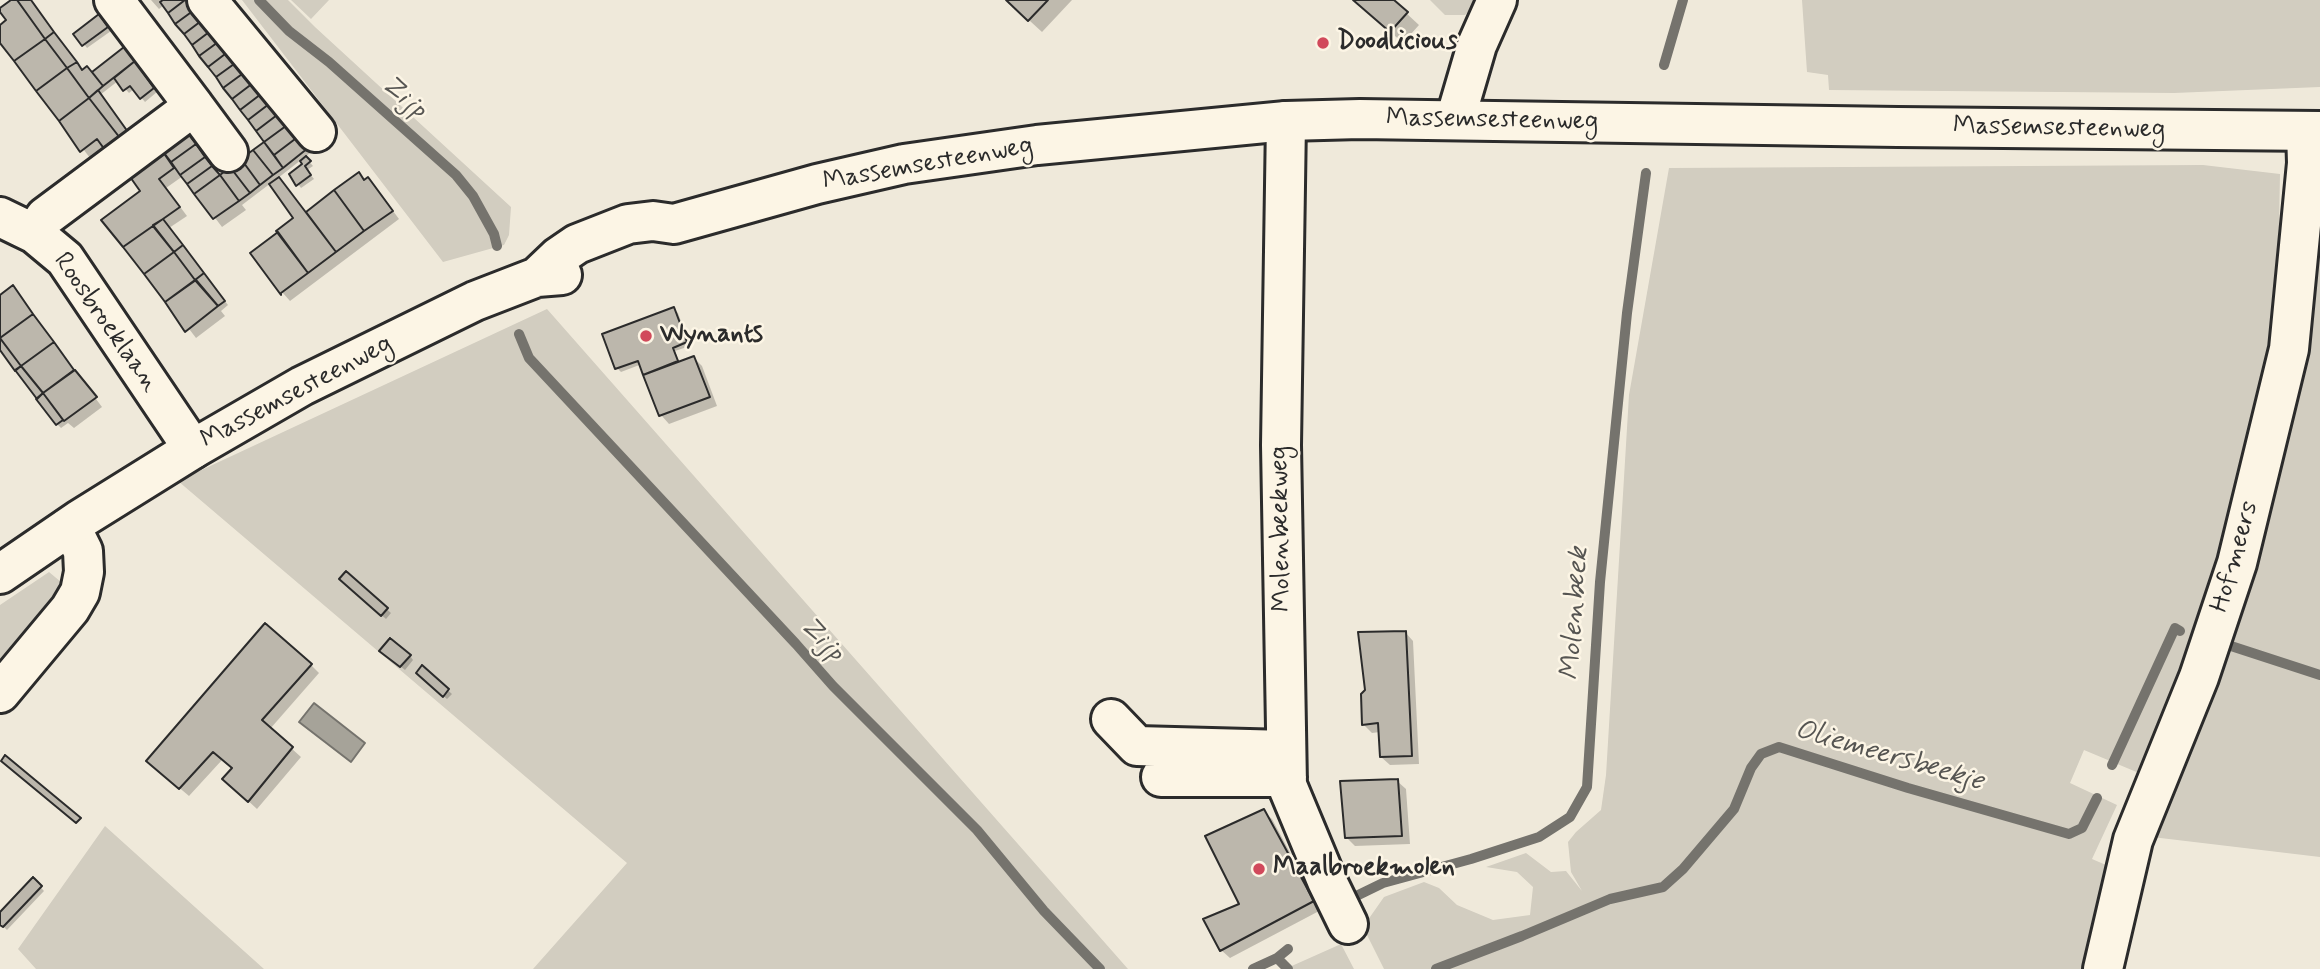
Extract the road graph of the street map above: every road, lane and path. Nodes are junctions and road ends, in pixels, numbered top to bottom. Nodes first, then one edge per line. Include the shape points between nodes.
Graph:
1 (114, 0) edge
2 (207, 0) edge
3 (1497, 0) edge
4 (194, 107) junction
5 (1286, 121) junction
6 (1455, 121) junction
7 (2313, 131) edge
8 (316, 132) dead end
9 (228, 152) dead end
10 (0, 218) edge
11 (34, 234) junction
12 (193, 449) junction
13 (68, 528) junction
14 (0, 574) edge
15 (0, 693) edge
16 (1111, 719) dead end
17 (1287, 764) junction
18 (1161, 777) dead end
19 (1348, 924) dead end
20 (2103, 969) edge

1 - 4 street
2 - 8 street
3 - 6 street via 1477,45
4 - 9 street
4 - 11 street via 45,217
5 - 6 street, Massemsesteenweg
5 - 12 street, Massemsesteenweg via 1063,142 904,164 674,224 658,240 475,301 302,386
5 - 17 street, Molenbeekweg via 1281,445
6 - 7 street, Massemsesteenweg
7 - 20 street, Hofmeers via 2289,349 2237,564 2199,677 2133,840
10 - 11 street, Roosbroeklaan
11 - 12 street, Roosbroeklaan via 65,259
12 - 13 street, Massemsesteenweg
13 - 14 street, Massemsesteenweg
13 - 15 street via 83,551 80,592
16 - 17 street via 1137,746
17 - 18 street
17 - 19 street, Molenbeekweg via 1287,785

